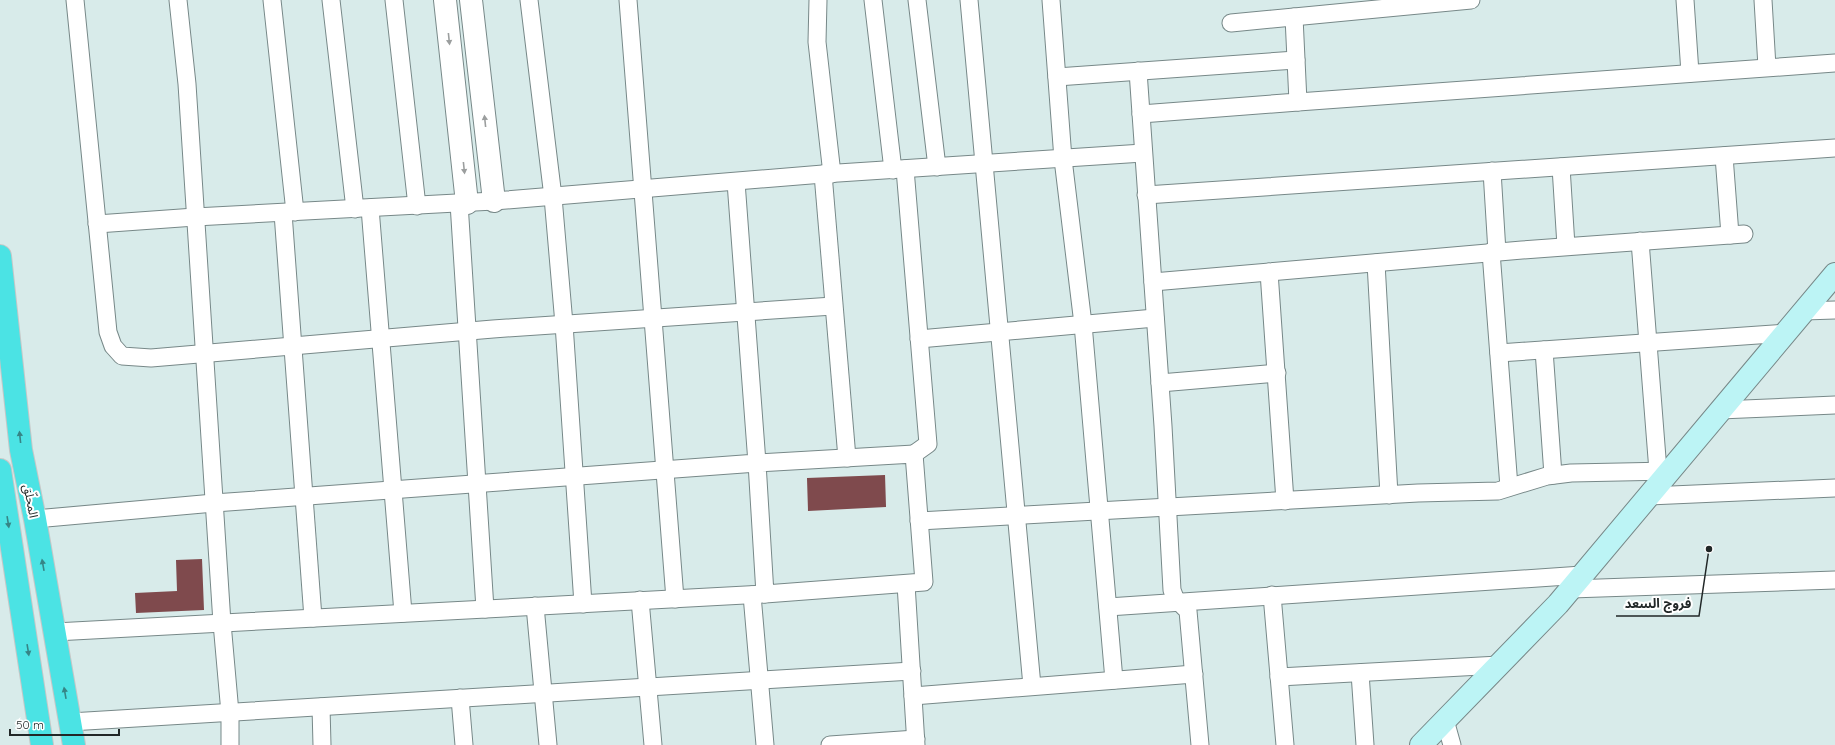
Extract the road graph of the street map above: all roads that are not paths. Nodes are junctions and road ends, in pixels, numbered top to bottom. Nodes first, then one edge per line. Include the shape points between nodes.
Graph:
1 (75, 0) edge
2 (178, 0) edge
3 (272, 0) edge
4 (331, 0) edge
5 (394, 0) edge
6 (445, 0) edge
7 (471, 0) edge
8 (529, 0) edge
9 (628, 0) edge
10 (818, 0) edge
11 (872, 0) edge
12 (916, 0) edge
13 (969, 0) edge
14 (1051, 0) edge
15 (1471, 0) edge
16 (1685, 0) edge
17 (1763, 0) edge
18 (1415, 3) edge
19 (1294, 18) junction
20 (1231, 22) dead end
21 (1296, 60) junction
22 (1835, 62) edge
23 (1767, 67) junction
24 (1138, 71) junction
25 (1690, 73) junction
26 (1057, 77) junction
27 (1298, 102) junction
28 (1141, 114) junction
29 (1835, 148) edge
30 (1144, 154) junction
31 (1724, 156) junction
32 (1063, 159) junction
33 (984, 164) junction
34 (1562, 166) junction
35 (937, 167) junction
36 (899, 169) junction
37 (1492, 171) junction
38 (828, 174) junction
39 (736, 182) junction
40 (643, 190) junction
41 (1146, 195) junction
42 (553, 197) junction
43 (494, 201) junction
44 (463, 203) junction
45 (417, 206) junction
46 (362, 209) junction
47 (289, 213) junction
48 (195, 217) junction
49 (97, 224) junction
50 (1640, 241) junction
51 (1566, 246) junction
52 (1494, 252) junction
53 (0, 256) edge
54 (1376, 263) junction
55 (1270, 272) junction
56 (1835, 274) edge
57 (1153, 282) junction
58 (833, 306) junction
59 (1835, 310) edge
60 (1804, 311) junction
61 (746, 312) junction
62 (653, 318) junction
63 (1155, 318) junction
64 (564, 324) junction
65 (1082, 324) junction
66 (467, 331) junction
67 (999, 332) junction
68 (1786, 332) junction
69 (381, 338) junction
70 (919, 339) junction
71 (1648, 342) junction
72 (294, 346) junction
73 (1544, 350) junction
74 (1499, 353) junction
75 (204, 354) junction
76 (1277, 373) junction
77 (1160, 383) junction
78 (1835, 404) edge
79 (1720, 410) junction
80 (914, 454) junction
81 (847, 458) junction
82 (757, 463) junction
83 (0, 470) edge
84 (666, 470) junction
85 (1664, 471) junction
86 (1553, 475) junction
87 (575, 477) junction
88 (477, 484) junction
89 (1509, 487) junction
90 (1835, 488) edge
91 (393, 490) junction
92 (1388, 495) junction
93 (1649, 496) junction
94 (305, 497) junction
95 (1285, 501) junction
96 (214, 503) junction
97 (1168, 507) junction
98 (1100, 511) junction
99 (1016, 516) junction
100 (35, 519) junction
101 (919, 521) junction
102 (1835, 580) edge
103 (1577, 582) junction
104 (906, 584) junction
105 (758, 594) junction
106 (1272, 595) junction
107 (675, 599) junction
108 (640, 600) junction
109 (1178, 601) junction
110 (583, 604) junction
111 (536, 606) junction
112 (1108, 607) junction
113 (485, 609) junction
114 (403, 613) junction
115 (313, 618) junction
116 (222, 623) junction
117 (55, 632) junction
118 (1499, 665) junction
119 (912, 670) junction
120 (1360, 673) junction
121 (1194, 674) junction
122 (1279, 677) junction
123 (759, 680) junction
124 (1114, 680) junction
125 (1032, 686) junction
126 (648, 687) junction
127 (544, 694) junction
128 (913, 696) junction
129 (460, 698) junction
130 (321, 707) junction
131 (230, 713) junction
132 (1445, 720) junction
133 (70, 722) junction
134 (916, 742) edge
135 (42, 745) edge
136 (74, 745) edge
137 (230, 745) edge
138 (322, 745) edge
139 (464, 745) edge
140 (548, 745) edge
141 (653, 745) edge
142 (765, 745) edge
143 (830, 745) edge
144 (1200, 745) edge
145 (1285, 745) edge
146 (1365, 745) edge
147 (1421, 745) edge
148 (1452, 745) edge

1 - 49 street
2 - 48 street
3 - 47 street
4 - 46 street
5 - 45 street
6 -> 44 street
43 -> 7 street
8 - 42 street
9 - 40 street
10 - 38 street via 817,42
11 - 36 street
12 - 35 street
13 - 33 street
14 - 26 street
15 - 18 street
16 - 25 street
17 - 23 street
18 - 19 street
19 - 20 street
19 - 21 street
21 - 24 street
21 - 27 street
22 - 23 street
23 - 25 street
24 - 26 street
24 - 28 street
25 - 27 street
26 - 32 street
27 - 28 street
28 - 30 street
29 - 31 street
30 - 32 street
30 - 41 street
31 - 34 street
31 - 50 street via 1737,234
32 - 33 street
32 - 65 street
33 - 35 street
33 - 67 street
34 - 37 street
34 - 51 street
35 - 36 street
36 - 38 street
36 - 70 street
37 - 41 street
37 - 52 street
38 - 39 street
38 - 58 street
39 - 40 street
39 - 61 street
40 - 42 street
40 - 62 street
41 - 57 street
42 - 43 street
42 - 64 street
43 - 44 street
44 - 45 street
44 - 66 street
45 - 46 street
46 - 47 street
46 - 69 street
47 - 48 street
47 - 72 street
48 - 49 street
48 - 75 street
49 - 75 street via 108,332 113,346 122,356 134,358
50 - 51 street
50 - 71 street
51 - 52 street
52 - 54 street
52 - 74 street
100 -> 53 highway, المحلّق via 21,450
54 - 55 street
54 - 92 street
55 - 57 street
55 - 76 street
56 - 60 main road
57 - 63 street
58 - 61 street
58 - 81 street
59 - 60 street
60 - 68 main road
61 - 62 street
61 - 82 street
62 - 64 street
62 - 84 street
63 - 65 street
63 - 77 street
64 - 66 street
64 - 87 street
65 - 67 street
65 - 98 street
66 - 69 street
66 - 88 street
67 - 70 street
67 - 99 street
68 - 71 street
68 - 79 main road
69 - 72 street
69 - 91 street
70 - 80 street via 928,444
71 - 73 street
71 - 85 street
72 - 75 street
72 - 94 street
73 - 74 street
73 - 86 street
74 - 89 street
75 - 96 street
76 - 77 street
76 - 95 street
77 - 97 street
78 - 79 street
79 - 85 main road
80 - 81 street
80 - 101 street
81 - 82 street
82 - 84 street
82 - 105 street
83 -> 135 highway
84 - 87 street
84 - 107 street
85 - 86 street
85 - 93 main road
86 - 89 street
87 - 88 street
87 - 110 street
88 - 91 street
88 - 113 street
89 - 92 street via 1484,492
90 - 93 street
91 - 94 street
91 - 114 street
92 - 95 street
93 - 103 main road
94 - 96 street
94 - 115 street
95 - 97 street
96 - 100 street
96 - 116 street
97 - 98 street
97 - 109 street via 1172,590
98 - 99 street
98 - 112 street
99 - 101 street
99 - 125 street
117 -> 100 highway, المحلّق
101 - 104 street via 924,582
102 - 103 street
103 - 106 street
103 - 118 main road
104 - 105 street
104 - 119 street
105 - 107 street
105 - 123 street
106 - 109 street
106 - 122 street
107 - 108 street
108 - 110 street
108 - 126 street
109 - 112 street
109 - 121 street via 1188,611
110 - 111 street
111 - 113 street
111 - 127 street
112 - 124 street
113 - 114 street
114 - 115 street
115 - 116 street
116 - 117 street
116 - 131 street
133 -> 117 highway, المحلّق
118 - 120 street
118 - 132 main road
119 - 123 street
119 - 128 street
120 - 122 street
120 - 146 street
121 - 124 street
121 - 144 street
122 - 145 street
123 - 126 street
123 - 142 street
124 - 125 street
125 - 128 street
126 - 127 street
126 - 141 street
127 - 129 street
127 - 140 street
128 - 134 street
129 - 130 street
129 - 139 street
130 - 131 street
130 - 138 street
131 - 133 street
131 - 137 street
132 - 147 main road
132 - 148 street
133 - 136 highway, المحلّق
134 - 143 street

